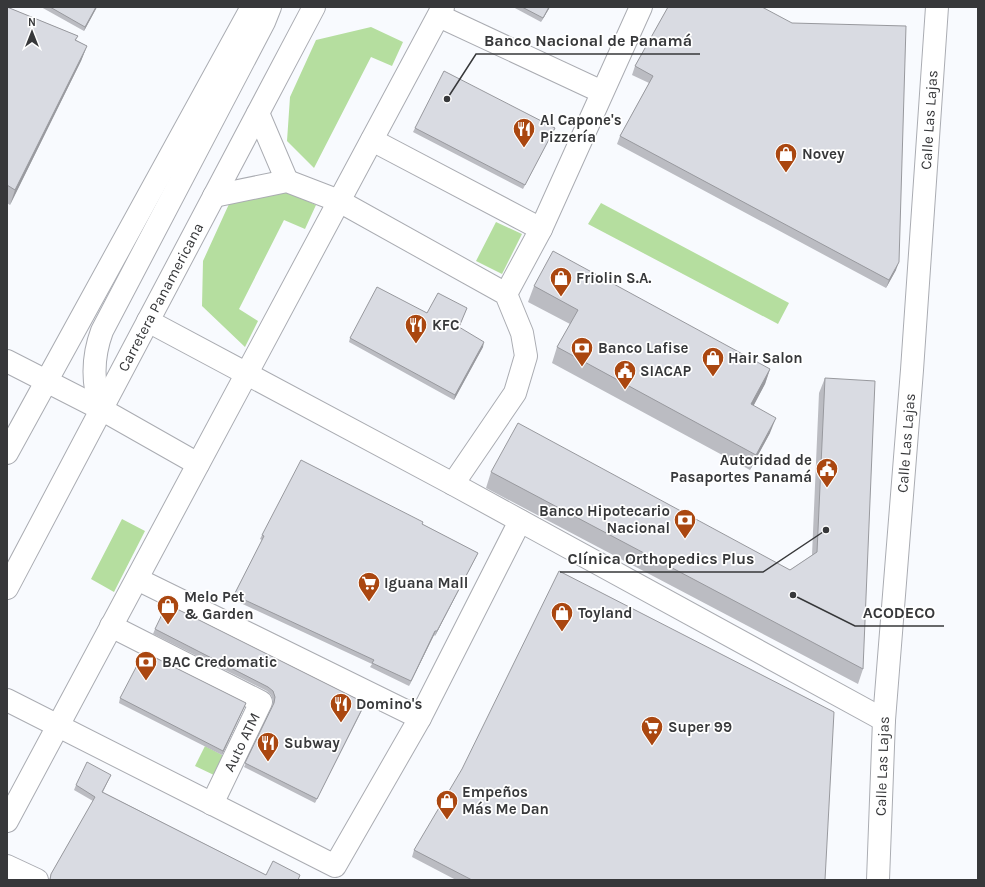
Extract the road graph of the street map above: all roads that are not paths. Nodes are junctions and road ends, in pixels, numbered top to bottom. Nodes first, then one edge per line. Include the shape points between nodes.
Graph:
1 (252, 7) edge
2 (270, 7) edge
3 (314, 7) edge
4 (641, 7) edge
5 (937, 7) edge
6 (441, 11) edge
7 (602, 92) junction
8 (258, 113) junction
9 (372, 140) junction
10 (287, 181) junction
11 (214, 196) junction
12 (339, 201) junction
13 (541, 229) junction
14 (506, 294) junction
15 (148, 321) junction
16 (7, 361) edge
17 (247, 374) junction
18 (46, 382) junction
19 (101, 409) junction
20 (10, 443) edge
21 (198, 464) junction
22 (453, 484) junction
23 (520, 521) junction
24 (137, 579) junction
25 (7, 588) edge
26 (111, 626) junction
27 (7, 700) edge
28 (420, 718) junction
29 (884, 720) junction
30 (58, 726) junction
31 (212, 804) junction
32 (7, 821) edge
33 (7, 866) edge
34 (37, 880) edge
35 (878, 880) edge

1 - 18 main road
2 - 19 main road via 102,331 95,354 94,372
3 - 8 main road, Carretera Panamericana
4 - 7 main road
5 - 29 main road, Calle Las Lajas
6 - 7 main road
6 - 9 main road
7 - 13 main road
8 - 10 main road
8 - 11 main road, Carretera Panamericana
9 - 12 main road
9 - 13 main road
10 - 11 main road
10 - 12 main road
11 - 15 main road, Carretera Panamericana
12 - 14 main road
12 - 17 main road
13 - 14 main road
14 - 22 main road via 522,333 526,356 515,392
15 - 17 main road
15 - 19 main road, Carretera Panamericana
16 - 18 main road
17 - 21 main road
17 - 22 main road
18 - 19 main road
18 - 20 main road
19 - 21 main road
19 - 25 main road, Carretera Panamericana
21 - 24 main road
22 - 23 main road
23 - 28 main road
23 - 29 main road
24 - 26 main road
24 - 28 main road
26 - 30 main road
26 - 31 main road, Auto ATM via 261,702
27 - 30 main road
28 - 31 main road via 335,866
29 - 35 main road, Calle Las Lajas
30 - 31 main road
30 - 32 main road
33 - 34 main road

